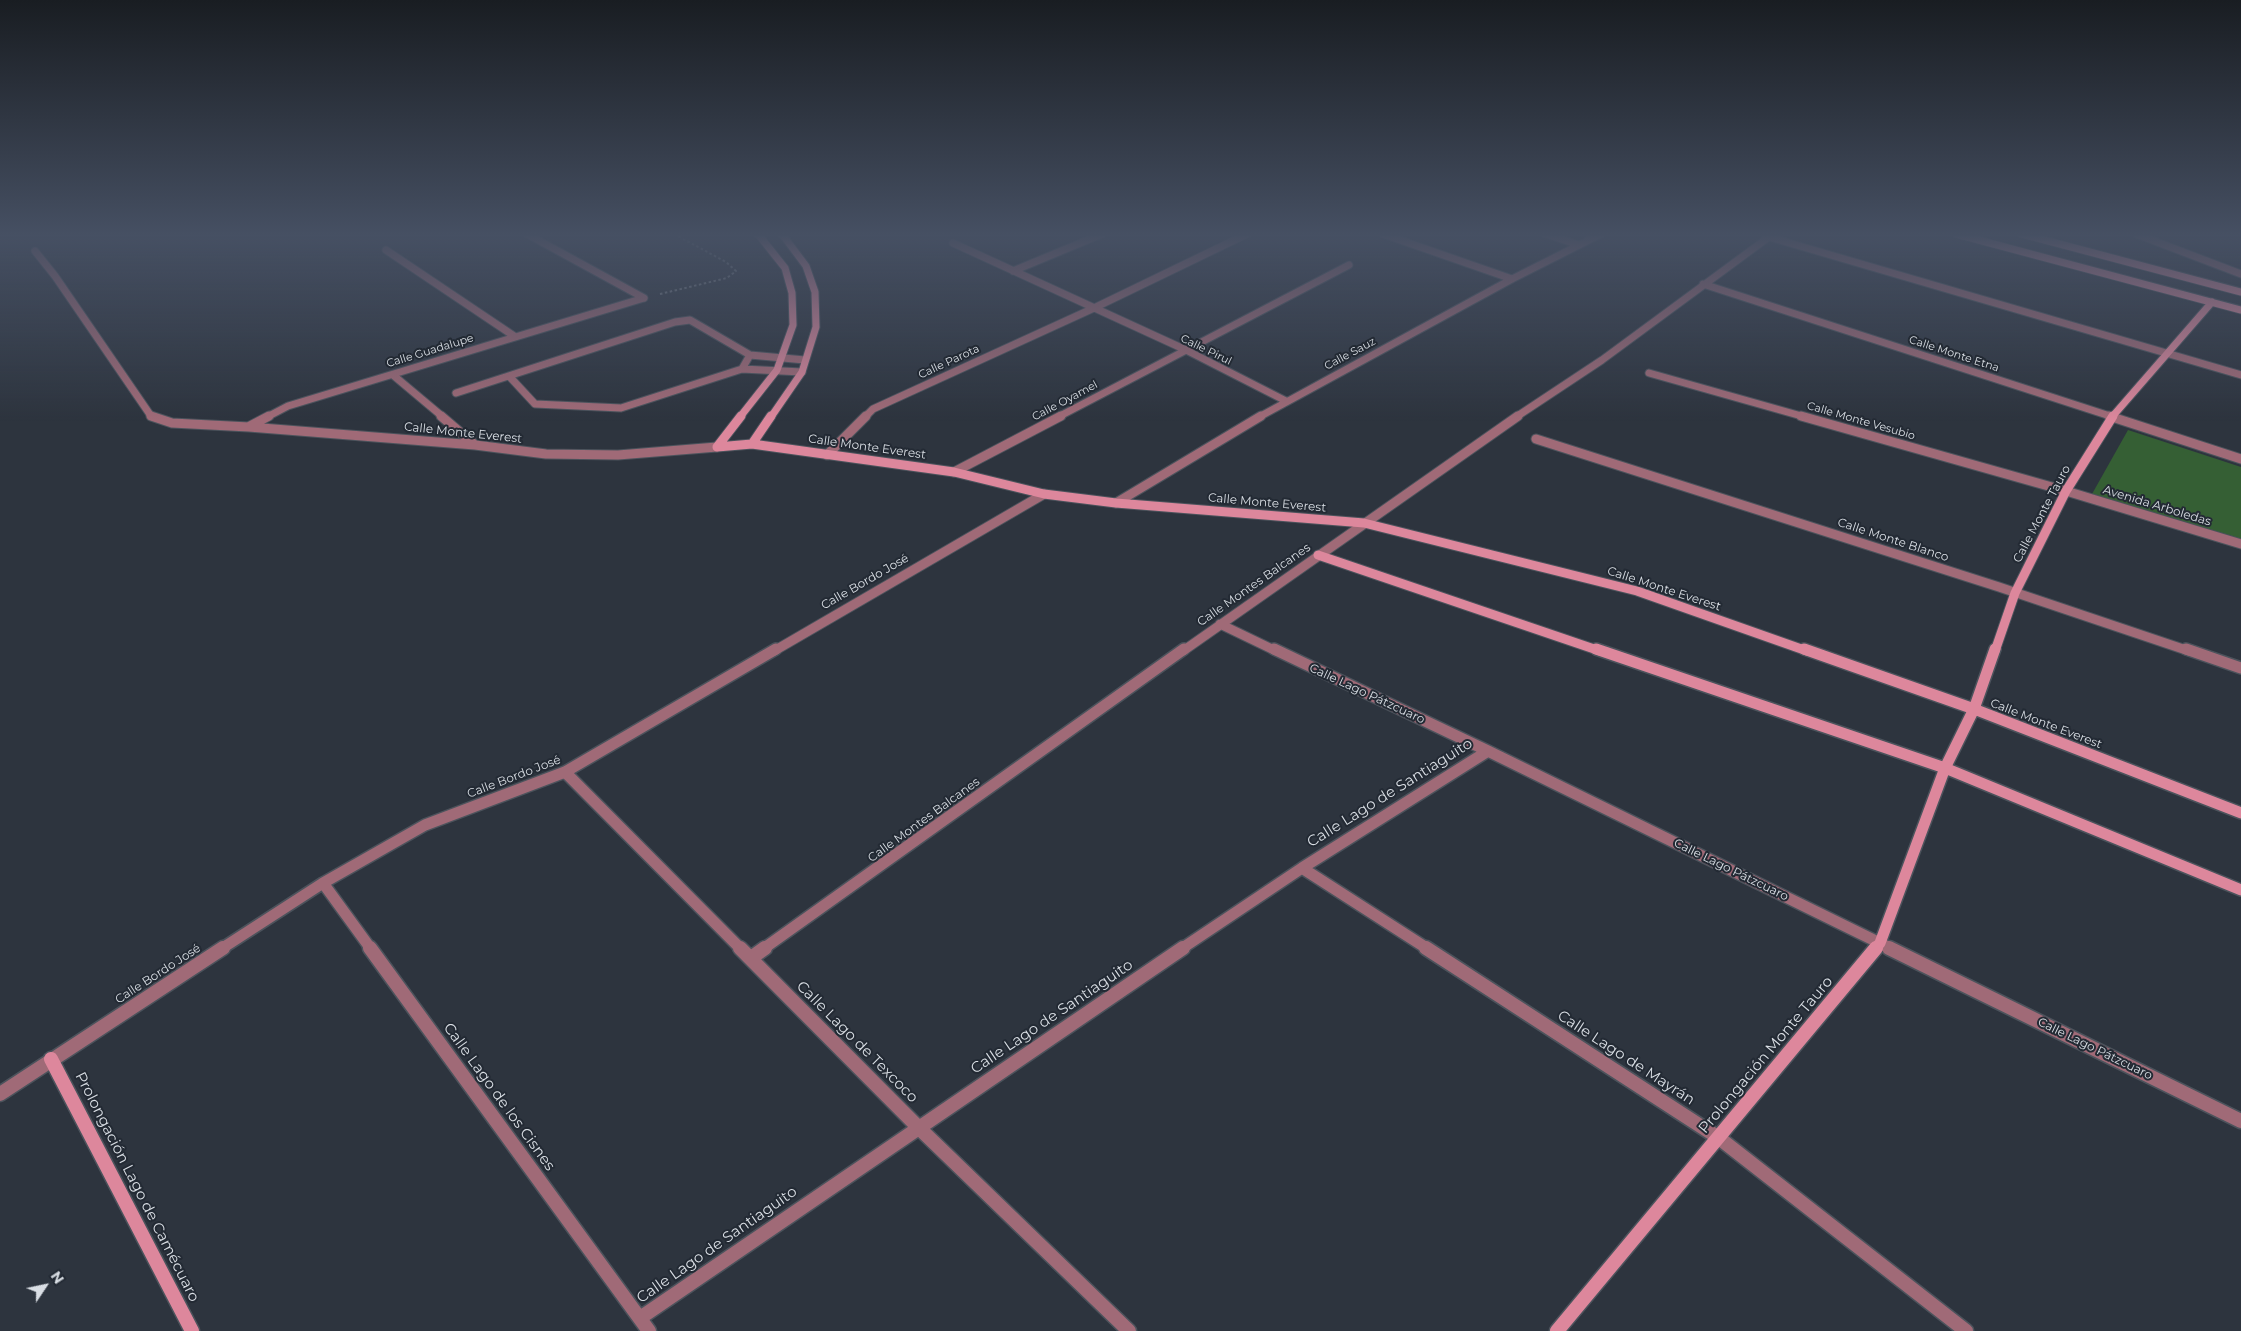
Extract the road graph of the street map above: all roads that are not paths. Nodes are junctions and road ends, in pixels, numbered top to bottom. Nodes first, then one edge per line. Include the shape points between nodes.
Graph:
1 (69, 296) edge
2 (455, 296) edge
3 (641, 296) edge
4 (792, 296) edge
5 (815, 296) edge
6 (1068, 296) edge
7 (1119, 296) edge
8 (1289, 296) edge
9 (1480, 296) edge
10 (1687, 296) edge
11 (1740, 296) edge
12 (1973, 296) edge
13 (2190, 296) edge
14 (2212, 302) junction
15 (1094, 308) junction
16 (2241, 310) edge
17 (514, 336) junction
18 (1186, 350) junction
19 (2167, 354) junction
20 (750, 355) junction
21 (782, 359) junction
22 (805, 360) junction
23 (742, 369) junction
24 (777, 370) junction
25 (802, 372) junction
26 (1649, 373) dead end
27 (393, 375) junction
28 (2241, 375) edge
29 (509, 376) junction
30 (456, 393) dead end
31 (1286, 401) junction
32 (2112, 417) junction
33 (249, 426) junction
34 (1536, 439) dead end
35 (752, 444) junction
36 (475, 445) junction
37 (717, 447) junction
38 (827, 455) junction
39 (2241, 459) edge
40 (954, 472) junction
41 (2066, 491) junction
42 (1044, 494) junction
43 (1116, 502) junction
44 (1364, 523) junction
45 (2241, 544) edge
46 (1318, 555) junction
47 (2015, 593) junction
48 (1220, 624) junction
49 (2241, 668) edge
50 (1974, 709) junction
51 (1488, 751) junction
52 (1945, 768) junction
53 (565, 772) junction
54 (2241, 813) edge
55 (1302, 868) junction
56 (323, 883) junction
57 (2241, 890) edge
58 (1880, 943) junction
59 (751, 958) junction
60 (52, 1059) junction
61 (0, 1094) edge
62 (2241, 1120) edge
63 (918, 1127) junction
64 (1719, 1138) junction
65 (640, 1318) junction
66 (192, 1331) edge
67 (649, 1331) edge
68 (1129, 1331) edge
69 (1557, 1331) edge
70 (1966, 1331) edge

1 - 33 street, Calle Monte Everest via 151,416 172,423
2 - 17 street
3 - 17 street, Calle Guadalupe via 644,298
4 - 21 street via 792,325
5 - 22 street via 816,327
6 - 15 street, Calle Pirul
7 - 15 street, Calle Parota
8 - 18 street, Calle Oyamel
9 - 31 street, Calle Sauz
10 - 44 street, Calle Montes Balcanes via 1602,360
11 - 32 street, Calle Monte Etna
12 - 19 street
13 - 14 street
14 - 16 street
14 - 19 street, Calle Monte Tauro
15 - 18 street, Calle Pirul
15 - 38 street, Calle Parota via 873,409
17 - 27 street, Calle Guadalupe
18 - 31 street, Calle Pirul
18 - 40 street, Calle Oyamel
19 - 28 street
19 - 32 street, Calle Monte Tauro
20 - 21 street
20 - 23 street
20 - 29 street via 690,320
21 - 22 street
21 - 24 street
22 - 25 street
23 - 24 street
23 - 29 street via 621,408 535,404
24 - 25 street
24 - 37 street
25 - 35 street
26 - 41 street, Calle Monte Vesubio
27 - 33 street, Calle Guadalupe via 288,406
27 - 36 street
29 - 30 street
31 - 43 street, Calle Sauz
32 - 39 street
32 - 41 street, Calle Monte Tauro
33 - 36 street, Calle Monte Everest
34 - 47 street, Calle Monte Blanco
35 - 37 street, Calle Monte Everest
35 - 38 street, Calle Monte Everest
36 - 37 street, Calle Monte Everest via 546,454 618,455
38 - 40 street, Calle Monte Everest
40 - 42 street, Calle Monte Everest
41 - 45 street, Avenida Arboledas
41 - 47 street, Calle Monte Tauro
42 - 43 street, Calle Monte Everest
42 - 53 street, Calle Bordo José
43 - 44 street, Calle Monte Everest
44 - 46 street, Calle Montes Balcanes
44 - 50 street, Calle Monte Everest via 1637,591
46 - 48 street, Calle Montes Balcanes
46 - 52 street
47 - 49 street, Calle Monte Blanco
47 - 50 street, Calle Monte Tauro
48 - 51 street, Calle Lago Pátzcuaro
48 - 59 street, Calle Montes Balcanes
50 - 52 street, Calle Monte Tauro
50 - 54 street, Calle Monte Everest
51 - 55 street, Calle Lago de Santiaguito
51 - 58 street, Calle Lago Pátzcuaro
52 - 57 street
52 - 58 street, Prolongación Monte Tauro
53 - 56 street, Calle Bordo José via 425,825
53 - 59 street, Calle Lago de Texcoco
55 - 63 street, Calle Lago de Santiaguito
55 - 64 street, Calle Lago de Mayrán
56 - 60 street, Calle Bordo José
56 - 65 street, Calle Lago de los Cisnes
58 - 62 street, Calle Lago Pátzcuaro
58 - 64 street, Prolongación Monte Tauro
59 - 63 street, Calle Lago de Texcoco
60 - 61 street, Calle Bordo José
60 - 66 street, Prolongación Lago de Camécuaro
63 - 65 street, Calle Lago de Santiaguito
63 - 68 street, Calle Lago de Texcoco
64 - 69 street, Prolongación Monte Tauro
64 - 70 street, Calle Lago de Mayrán
65 - 67 street, Calle Lago de los Cisnes

